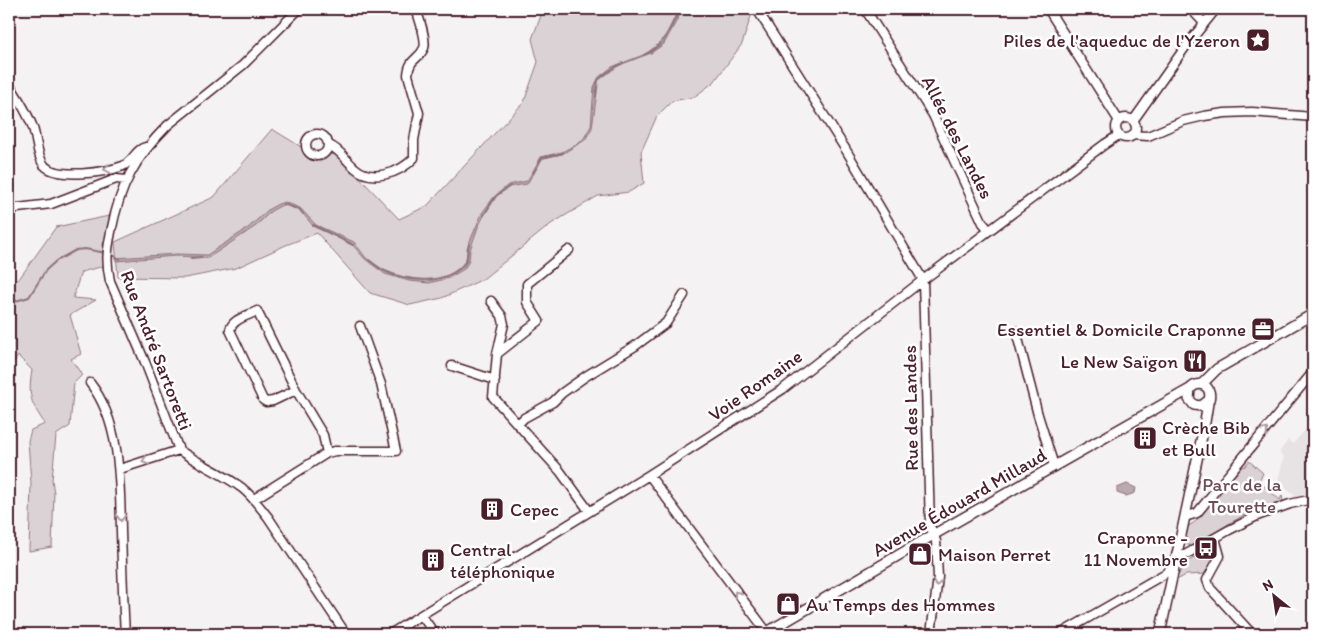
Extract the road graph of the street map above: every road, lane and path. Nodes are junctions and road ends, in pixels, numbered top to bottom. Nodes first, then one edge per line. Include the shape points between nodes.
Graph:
1 (299, 9) edge
2 (416, 9) edge
3 (759, 9) edge
4 (865, 9) edge
5 (1048, 9) edge
6 (1191, 9) edge
7 (1216, 9) edge
8 (1204, 23) junction
9 (9, 84) edge
10 (1313, 117) edge
11 (1119, 121) junction
12 (1133, 121) junction
13 (1119, 135) junction
14 (1133, 135) junction
15 (329, 145) dead end
16 (148, 146) junction
17 (126, 180) junction
18 (9, 209) edge
19 (989, 230) junction
20 (569, 250) dead end
21 (923, 280) junction
22 (684, 295) dead end
23 (491, 301) dead end
24 (1313, 314) edge
25 (360, 326) dead end
26 (1016, 331) dead end
27 (497, 354) junction
28 (452, 366) dead end
29 (1217, 369) junction
30 (1313, 372) edge
31 (495, 380) junction
32 (90, 384) dead end
33 (1202, 384) junction
34 (1190, 389) junction
35 (296, 390) junction
36 (1210, 391) junction
37 (1172, 398) junction
38 (1189, 399) junction
39 (1208, 403) junction
40 (1197, 406) junction
41 (1205, 422) junction
42 (518, 424) junction
43 (179, 450) junction
44 (327, 453) junction
45 (1054, 466) junction
46 (120, 469) junction
47 (649, 475) junction
48 (1313, 498) edge
49 (254, 499) junction
50 (589, 511) junction
51 (1185, 517) junction
52 (932, 535) junction
53 (1215, 538) junction
54 (1175, 564) junction
55 (421, 615) junction
56 (765, 633) edge
57 (125, 634) edge
58 (346, 634) edge
59 (390, 634) edge
60 (434, 634) edge
61 (931, 634) edge
62 (1060, 634) edge
63 (1160, 634) edge
64 (1252, 634) edge

1 - 16 street, Rue André Sartoretti via 243,65 168,125
2 - 15 street via 424,48 408,69 419,113 414,158 387,174 370,176 356,169
3 - 21 street
4 - 19 street, Allée des Landes via 933,115
5 - 11 street
6 - 8 street
7 - 8 street
8 - 12 street
16 -> 9 street via 140,148 122,166 86,173 50,170 41,159 29,118
10 - 14 street via 1260,112 1225,114 1183,121 1148,136
11 - 12 street via 1125,118
11 - 13 street via 1116,126
12 - 14 street via 1136,128
13 - 14 street via 1124,138
13 - 19 street, Voie Romaine
16 - 17 street, Rue André Sartoretti
17 - 18 street via 116,179 51,204
17 - 43 street, Rue André Sartoretti via 120,192 107,252 110,281
19 - 21 street, Voie Romaine
20 - 27 street via 527,284 527,302 539,321
21 - 47 street, Voie Romaine via 783,389
21 - 52 street, Rue des Landes
22 - 42 street via 666,323
23 - 27 street via 504,324
24 - 29 main road
25 - 44 street via 381,384 396,451
26 - 45 street
27 - 31 street
28 - 31 street
29 - 33 main road
29 - 36 main road
51 -> 30 street via 1197,512
31 - 42 street via 495,401
32 - 46 street via 103,405
33 - 34 main road via 1195,384
33 - 36 main road
34 - 37 main road, Avenue Édouard Millaud
34 - 38 main road
35 - 35 street via 257,312 234,322 230,330 262,400 273,401
35 - 44 street via 323,435
36 - 39 main road
37 - 38 main road
37 - 45 main road, Avenue Édouard Millaud
38 - 40 main road
39 - 40 main road
39 - 41 main road
40 - 41 main road
41 - 51 main road
42 - 50 street via 560,471
43 -> 46 street
43 - 49 street
44 - 49 street
45 - 52 main road, Avenue Édouard Millaud
46 -> 57 street
47 - 50 street, Voie Romaine
56 -> 47 street
48 - 53 street via 1257,516
49 - 58 street
50 - 55 street, Voie Romaine
51 - 54 main road
52 - 56 main road, Avenue Édouard Millaud
52 -> 61 street, Rue des Landes via 936,541 938,577
53 - 54 street
53 - 64 street via 1220,556 1207,580 1210,588
54 - 62 street via 1166,573
54 - 63 main road
55 - 59 street, Voie Romaine
55 - 60 street

